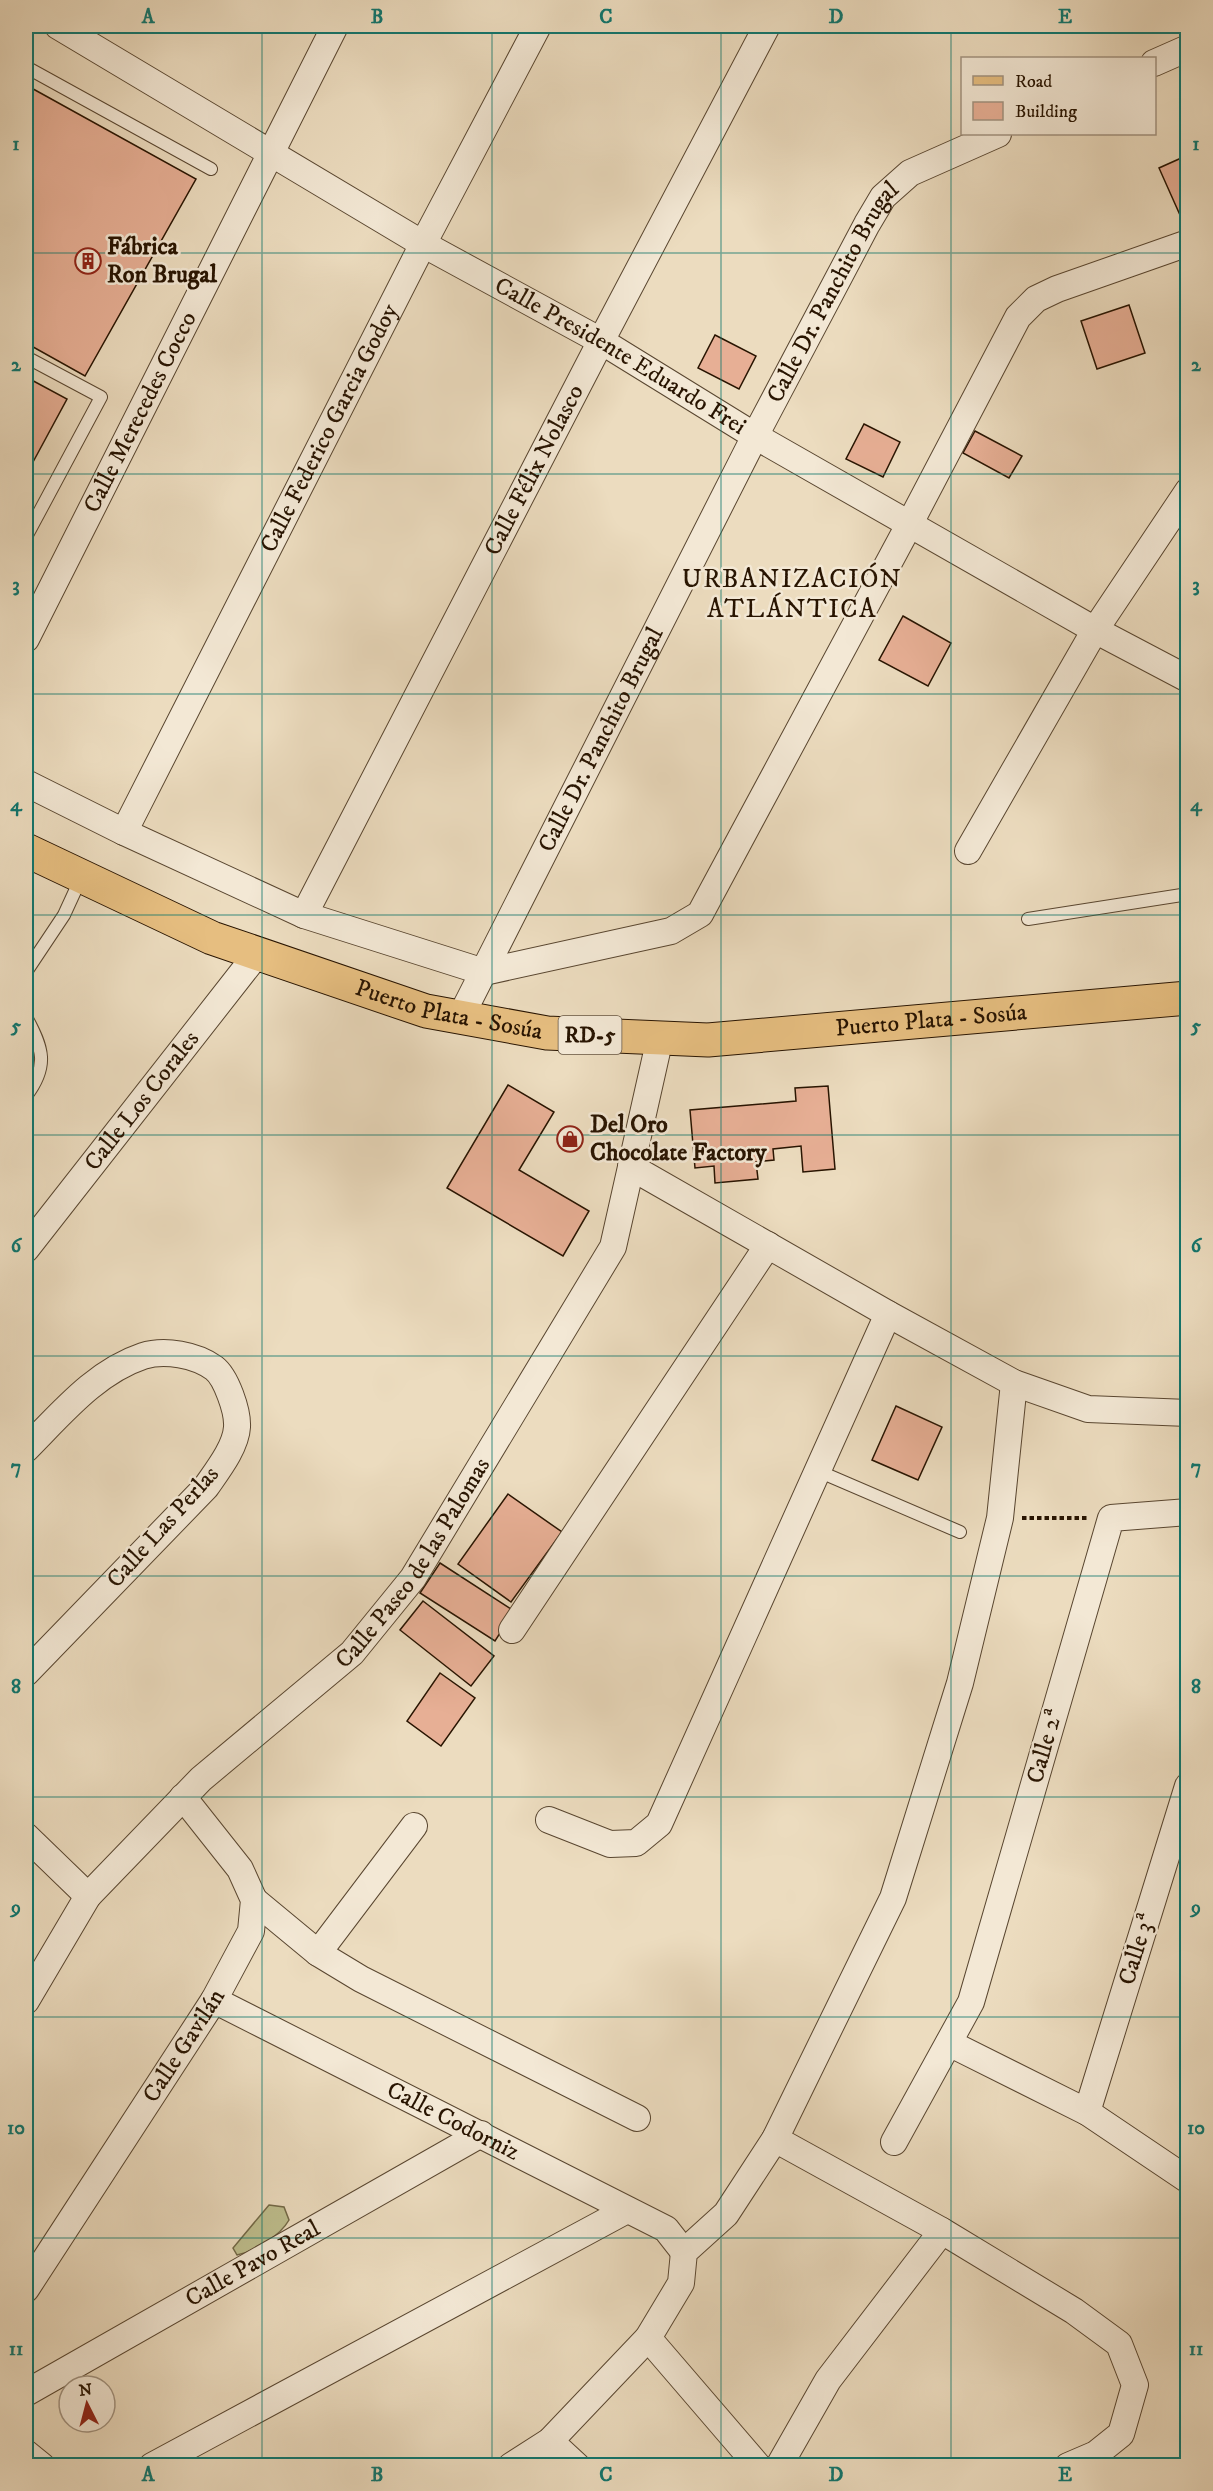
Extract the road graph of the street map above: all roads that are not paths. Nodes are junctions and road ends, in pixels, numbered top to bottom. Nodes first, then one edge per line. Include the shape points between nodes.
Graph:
1 (58, 26) edge
2 (335, 26) edge
3 (538, 26) edge
4 (767, 26) edge
5 (1188, 48) edge
6 (1156, 63) edge
7 (26, 67) edge
8 (996, 135) edge
9 (272, 152) junction
10 (211, 169) dead end
11 (1188, 243) edge
12 (423, 244) junction
13 (601, 341) junction
14 (26, 357) edge
15 (755, 436) junction
16 (1188, 491) edge
17 (909, 525) junction
18 (26, 537) edge
19 (1095, 630) junction
20 (26, 639) edge
21 (1188, 679) edge
22 (26, 783) edge
23 (124, 832) junction
24 (26, 850) edge
25 (968, 852) dead end
26 (81, 877) junction
27 (1188, 894) edge
28 (304, 915) junction
29 (1028, 919) dead end
30 (257, 954) junction
31 (26, 972) edge
32 (484, 972) junction
33 (1188, 998) edge
34 (26, 1017) edge
35 (460, 1017) junction
36 (660, 1038) junction
37 (26, 1095) edge
38 (631, 1167) junction
39 (768, 1245) junction
40 (26, 1249) edge
41 (888, 1314) junction
42 (1014, 1383) junction
43 (1188, 1413) edge
44 (26, 1449) edge
45 (818, 1471) junction
46 (1188, 1512) edge
47 (960, 1532) dead end
48 (512, 1630) dead end
49 (26, 1673) edge
50 (1188, 1786) edge
51 (183, 1797) junction
52 (549, 1820) dead end
53 (414, 1826) dead end
54 (26, 1836) edge
55 (88, 1896) junction
56 (254, 1900) junction
57 (318, 1953) junction
58 (214, 2000) junction
59 (26, 2001) edge
60 (949, 2043) junction
61 (1087, 2112) junction
62 (637, 2118) dead end
63 (482, 2134) junction
64 (775, 2139) junction
65 (894, 2142) dead end
66 (1188, 2180) edge
67 (627, 2210) junction
68 (942, 2231) junction
69 (684, 2252) junction
70 (26, 2289) edge
71 (648, 2338) junction
72 (26, 2393) edge
73 (550, 2441) junction
74 (26, 2453) edge
75 (42, 2466) edge
76 (152, 2466) edge
77 (511, 2466) edge
78 (577, 2466) edge
79 (758, 2466) edge
80 (779, 2466) edge
81 (1068, 2466) edge

1 - 9 street, Calle Presidente Eduardo Frei
2 - 9 street, Calle Merecedes Cocco
3 - 12 street, Calle Federico Garcia Godoy
4 - 13 street, Calle Félix Nolasco
5 - 6 street
7 - 10 lane
8 - 15 street, Calle Dr. Panchito Brugal via 910,173 883,197
9 - 12 street, Calle Presidente Eduardo Frei
9 - 20 street, Calle Merecedes Cocco
11 - 17 street via 1057,289 1036,299 1018,317
12 - 13 street, Calle Presidente Eduardo Frei
12 - 23 street, Calle Federico Garcia Godoy
13 - 15 street, Calle Presidente Eduardo Frei
13 - 28 street, Calle Félix Nolasco
14 - 18 lane via 100,398
15 - 17 street, Calle Presidente Eduardo Frei
15 - 32 street, Calle Dr. Panchito Brugal
16 - 19 street
17 - 19 street, Calle Presidente Eduardo Frei
17 - 32 street via 700,914 671,931
19 - 21 street, Calle Presidente Eduardo Frei
19 - 25 street
22 - 23 street
23 - 28 street
24 - 26 main road, Puerto Plata - Sosúa / RD-5
26 - 30 main road, Puerto Plata - Sosúa / RD-5 via 212,939
26 - 31 lane via 64,915
27 - 29 lane
28 - 32 street
30 - 35 main road, Puerto Plata - Sosúa / RD-5 via 426,1011
30 - 40 street, Calle Los Corales
32 - 35 street, Calle Dr. Panchito Brugal
33 - 36 main road, Puerto Plata - Sosúa / RD-5 via 708,1040
34 - 37 lane via 39,1041 42,1060 36,1082
35 - 36 main road, Puerto Plata - Sosúa / RD-5 via 547,1033
36 - 38 street, Calle Paseo de las Palomas
38 - 39 street
38 - 51 street, Calle Paseo de las Palomas via 613,1247 413,1578 352,1653
39 - 41 street
39 - 48 street
41 - 42 street
41 - 45 street
42 - 43 street via 1088,1409
42 - 64 street via 1000,1518 960,1683 893,1898
44 - 49 street, Calle Las Perlas via 86,1389 114,1368 146,1355 182,1354 215,1369 231,1395 237,1427 226,1458 206,1487
45 - 47 lane
45 - 52 street via 659,1824 636,1843 610,1844
46 - 60 street, Calle 2ª via 1111,1518 971,2002
50 - 61 street, Calle 3ª
51 - 55 street, Calle Paseo de las Palomas
51 - 56 street, Calle Gavilán via 240,1869
53 - 57 street
54 - 55 street
55 - 59 street, Calle Paseo de las Palomas
56 - 57 street
56 - 58 street, Calle Gavilán via 251,1931
57 - 62 street via 361,1979
58 - 63 street, Calle Codorniz
58 - 70 street, Calle Gavilán
60 - 61 street
60 - 65 street, Calle 2ª
61 - 66 street
63 - 67 street, Calle Codorniz
63 - 72 street, Calle Pavo Real
64 - 68 street
64 - 69 street via 726,2214
67 - 69 street, Calle Codorniz via 666,2229
67 - 76 street
68 - 80 street via 828,2380
68 - 81 street via 1074,2311 1119,2344 1135,2385 1121,2434 1096,2454
69 - 71 street via 681,2283
71 - 73 street
71 - 79 street
73 - 77 street
73 - 78 street
74 - 75 street

